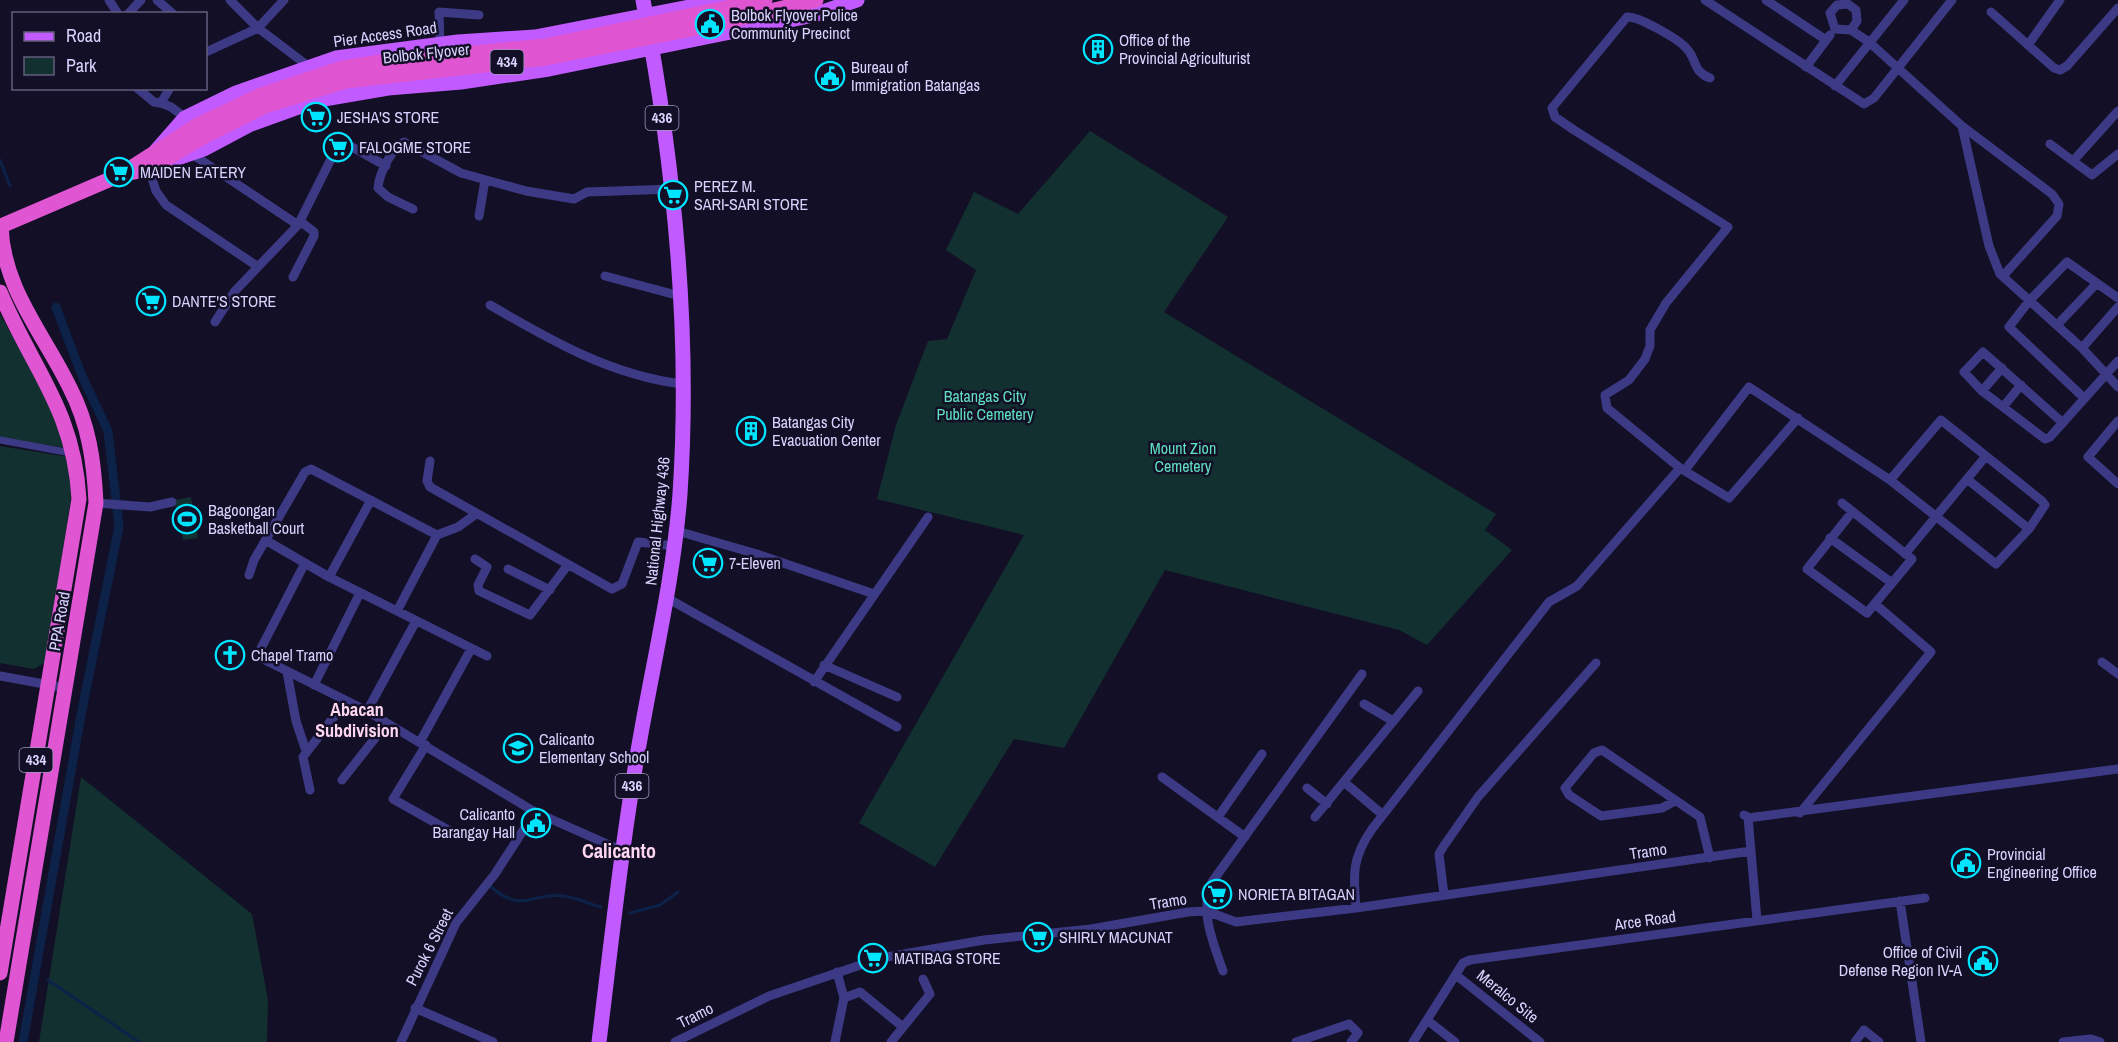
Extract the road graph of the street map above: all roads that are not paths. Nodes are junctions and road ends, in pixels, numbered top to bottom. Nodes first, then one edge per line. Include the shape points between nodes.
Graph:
1 (141, 0) edge
2 (157, 0) edge
3 (230, 0) edge
4 (284, 0) edge
5 (726, 0) edge
6 (765, 0) edge
7 (816, 0) edge
8 (857, 0) edge
9 (1705, 0) edge
10 (1766, 0) edge
11 (1904, 0) edge
12 (1952, 0) edge
13 (2112, 0) edge
14 (2058, 1) edge
15 (1834, 2) edge
16 (1855, 3) edge
17 (645, 7) edge
18 (2118, 8) edge
19 (130, 12) edge
20 (171, 12) edge
21 (1991, 12) dead end
22 (479, 15) dead end
23 (258, 28) junction
24 (1835, 29) junction
25 (1851, 30) junction
26 (1826, 40) junction
27 (1869, 42) junction
28 (440, 44) junction
29 (2028, 45) junction
30 (208, 48) edge
31 (651, 48) junction
32 (308, 66) junction
33 (1806, 67) junction
34 (1898, 67) junction
35 (1710, 78) dead end
36 (1835, 87) junction
37 (139, 90) edge
38 (169, 90) edge
39 (162, 101) junction
40 (2118, 111) edge
41 (2109, 122) junction
42 (1962, 126) junction
43 (195, 127) junction
44 (2118, 129) edge
45 (2050, 144) dead end
46 (192, 154) junction
47 (2118, 154) edge
48 (2073, 161) junction
49 (155, 162) junction
50 (386, 166) junction
51 (485, 180) junction
52 (672, 189) junction
53 (413, 209) dead end
54 (479, 216) dead end
55 (299, 223) junction
56 (0, 227) edge
57 (257, 266) junction
58 (605, 276) dead end
59 (2003, 276) junction
60 (293, 277) dead end
61 (2097, 283) junction
62 (0, 292) edge
63 (680, 296) junction
64 (2118, 298) edge
65 (2029, 302) junction
66 (490, 305) dead end
67 (2118, 307) edge
68 (215, 322) dead end
69 (2058, 324) junction
70 (2082, 348) junction
71 (2118, 361) edge
72 (2002, 368) junction
73 (2105, 374) junction
74 (683, 384) junction
75 (2021, 385) junction
76 (2118, 387) edge
77 (1982, 391) junction
78 (2084, 398) junction
79 (2003, 407) junction
80 (1798, 418) junction
81 (2118, 421) edge
82 (2063, 423) junction
83 (0, 440) edge
84 (74, 454) junction
85 (1986, 456) junction
86 (430, 461) dead end
87 (1683, 469) junction
88 (1967, 479) junction
89 (1890, 480) junction
90 (2118, 484) edge
91 (371, 500) junction
92 (96, 502) junction
93 (172, 502) dead end
94 (1842, 503) dead end
95 (1852, 512) junction
96 (476, 514) junction
97 (1937, 516) junction
98 (928, 517) dead end
99 (2029, 529) junction
100 (437, 535) junction
101 (1830, 538) junction
102 (676, 539) junction
103 (267, 541) junction
104 (1905, 554) junction
105 (475, 559) dead end
106 (305, 563) junction
107 (567, 566) junction
108 (508, 569) dead end
109 (249, 575) dead end
110 (329, 577) junction
111 (1892, 583) junction
112 (550, 590) junction
113 (360, 593) junction
114 (874, 594) junction
115 (667, 598) junction
116 (1875, 604) junction
117 (397, 610) junction
118 (416, 621) junction
119 (471, 649) junction
120 (487, 656) dead end
121 (2118, 660) edge
122 (2102, 662) dead end
123 (1596, 663) dead end
124 (824, 665) junction
125 (2114, 671) edge
126 (287, 672) junction
127 (1362, 674) dead end
128 (0, 676) edge
129 (814, 682) junction
130 (50, 685) junction
131 (314, 685) junction
132 (66, 688) junction
133 (1418, 691) dead end
134 (897, 697) dead end
135 (346, 701) junction
136 (1364, 704) dead end
137 (367, 711) junction
138 (1393, 721) junction
139 (387, 723) junction
140 (897, 727) dead end
141 (423, 744) junction
142 (306, 751) junction
143 (1263, 754) dead end
144 (2118, 769) edge
145 (1162, 777) dead end
146 (342, 780) dead end
147 (1344, 782) junction
148 (1307, 788) dead end
149 (310, 790) dead end
150 (1675, 801) junction
151 (1327, 804) junction
152 (535, 812) junction
153 (1800, 813) junction
154 (1383, 815) junction
155 (1218, 817) junction
156 (1315, 817) dead end
157 (450, 831) dead end
158 (1245, 837) junction
159 (623, 851) junction
160 (1751, 851) junction
161 (1710, 858) junction
162 (1444, 895) junction
163 (1925, 898) dead end
164 (1900, 901) junction
165 (1356, 908) junction
166 (1206, 911) junction
167 (1757, 920) junction
168 (5, 945) junction
169 (21, 947) junction
170 (1223, 971) dead end
171 (837, 972) junction
172 (0, 973) edge
173 (1456, 975) junction
174 (923, 979) dead end
175 (844, 998) junction
176 (415, 1008) junction
177 (1427, 1020) junction
178 (903, 1027) junction
179 (483, 1040) edge
180 (6, 1042) edge
181 (401, 1042) edge
182 (493, 1042) edge
183 (600, 1042) edge
184 (675, 1042) edge
185 (835, 1042) edge
186 (891, 1042) edge
187 (1296, 1042) edge
188 (1351, 1042) edge
189 (1413, 1042) edge
190 (1455, 1042) edge
191 (1540, 1042) edge
192 (1855, 1042) edge
193 (1879, 1042) edge
194 (1921, 1042) edge
195 (2063, 1042) edge
196 (2100, 1042) edge

1 - 19 street
2 - 20 street
3 - 23 street
4 - 23 street
5 - 17 main road, 434
6 - 43 highway, Bolbok Flyover / 434, bridge via 545,46 342,68 261,95
7 - 43 highway, Bolbok Flyover / 434, bridge via 546,58 345,81
8 - 31 main road, 434 via 814,15
9 - 33 street
10 - 26 street
11 - 27 street
12 - 34 street
13 - 18 street
14 - 29 street
15 - 16 street
15 - 24 street via 1830,14
16 - 25 street via 1857,21
17 - 28 main road, Pier Access Road / 434 via 535,37
17 - 31 main road, National Highway 436 / 436
18 - 29 street via 2060,70
21 - 29 street
22 - 28 street via 440,12
23 - 30 street
23 - 32 street
24 - 25 street
24 - 26 street
25 - 27 street
26 - 33 street
27 - 34 street
27 - 36 street
28 - 32 main road, Pier Access Road / 434 via 359,53
31 - 46 main road, 434 via 527,72 318,100 251,124
31 - 52 main road, National Highway 436 / 436
32 - 43 main road, Pier Access Road / 434 via 236,93
33 - 36 street
34 - 36 street via 1868,104
34 - 42 street
35 - 87 street via 1694,68 1682,45 1637,18 1627,17 1552,108 1555,117 1574,130 1728,227 1666,303 1650,330 1645,359 1629,380 1605,395 1607,408
37 - 39 street via 154,102
38 - 39 street
39 - 43 street
40 - 41 street
41 - 44 street
41 - 48 street
42 - 59 street via 1989,246
42 - 59 street via 2052,194 2059,204 2057,216
43 - 49 highway, Bolbok Flyover / 434
45 - 48 street
46 - 49 main road, 434
46 - 55 street
47 - 48 street via 2092,175
49 - 56 highway, 434
49 - 57 street via 156,191 166,205
50 - 51 street via 404,142 452,170
50 - 53 street via 378,186 381,192
50 - 55 street via 339,143
51 - 52 street via 574,199 587,192
51 - 54 street
52 - 63 main road, National Highway 436 / 436
55 - 57 street via 285,242
55 - 60 street via 312,230 314,236
56 - 92 highway, PPA Road via 4,253 22,305 70,386 87,427
57 - 68 street
58 - 63 street
59 - 65 street
61 - 64 street
61 - 65 street via 2067,262
61 - 69 street
62 - 84 highway via 52,390
63 - 74 main road, National Highway 436 / 436
65 - 69 street
65 - 78 street via 2012,322 2011,332
66 - 74 street via 595,361 652,380
67 - 70 street
69 - 70 street
70 - 73 street
71 - 73 street
72 - 75 street
72 - 77 street
72 - 77 street via 1983,352 1966,370 1965,375
73 - 76 street
73 - 78 street
74 - 102 main road, National Highway 436 / 436
75 - 79 street
75 - 82 street
77 - 79 street
78 - 82 street
79 - 82 street via 2045,439
80 - 87 street via 1728,498
80 - 87 street via 1749,387
80 - 89 street
81 - 90 street via 2088,457
83 - 84 street
84 - 130 highway via 78,517
85 - 88 street
85 - 89 street via 1941,420
85 - 99 street via 2043,501 2043,509
86 - 96 street via 430,487
87 - 154 street via 1577,586 1549,602
88 - 97 street
88 - 99 street
89 - 97 street
91 - 100 street
91 - 103 street via 308,470
91 - 110 street
92 - 93 street via 150,507
92 - 132 highway, PPA Road
94 - 95 street
95 - 101 street
95 - 104 street
96 - 100 street
96 - 107 street
97 - 99 street via 1996,564
97 - 104 street
98 - 114 street
100 - 117 street
101 - 111 street
101 - 116 street via 1806,569 1867,613
102 - 107 street via 638,542 624,582 614,589
102 - 114 street via 757,554
102 - 115 main road, National Highway 436 / 436
103 - 106 street
103 - 109 street
104 - 111 street via 1912,559
105 - 112 street via 487,567 479,591 525,615 533,615
106 - 110 street
106 - 126 street via 257,656
107 - 112 street
108 - 112 street
110 - 113 street
111 - 116 street
113 - 117 street
113 - 131 street
114 - 124 street
115 - 129 street
115 - 159 main road, National Highway 436 / 436
116 - 153 street via 1931,652
117 - 118 street
118 - 119 street
118 - 137 street
119 - 120 street
119 - 141 street
121 - 125 street
122 - 125 street
123 - 162 street via 1478,797 1443,847 1439,854
124 - 129 street
124 - 134 street
126 - 131 street
126 - 142 street
127 - 158 street
128 - 130 street
129 - 140 street
130 - 132 street
130 - 168 highway, 434
131 - 135 street
132 - 169 highway, PPA Road
133 - 138 street
135 - 137 street
135 - 142 street
136 - 138 street
137 - 139 street
138 - 147 street
139 - 141 street
139 - 146 street
141 - 152 street
141 - 157 street via 393,799
142 - 149 street via 303,757
143 - 155 street
144 - 153 street
145 - 155 street
147 - 151 street
147 - 154 street
148 - 151 street
150 - 150 street via 1600,750 1565,789 1601,816 1662,808
150 - 161 street via 1703,821
151 - 156 street
152 - 159 street
152 - 176 street, Purok 6 Street via 495,874 462,914
153 - 160 street via 1745,816
154 - 165 street via 1364,840 1354,864
155 - 158 street
158 - 166 street via 1212,882
159 - 183 main road, National Highway 436 / 436
160 - 161 street, Tramo
160 - 167 street
161 - 162 street, Tramo
162 - 165 street, Tramo
163 - 164 street, Arce Road
164 - 167 street, Arce Road
164 - 194 street
165 - 166 street, Tramo via 1236,922
166 - 170 street
166 - 171 street, Tramo via 984,940 880,958
167 - 173 street, Arce Road via 1470,960 1463,963
168 - 169 highway
168 - 172 highway
169 - 180 highway, PPA Road
171 - 175 street
171 - 184 street, Tramo via 760,1000
173 - 177 street, Arce Road
173 - 191 street, Meralco Site
174 - 178 street via 930,993
175 - 178 street via 860,992
175 - 185 street
176 - 179 street
176 - 181 street, Purok 6 Street
177 - 189 street, Arce Road
177 - 190 street
178 - 186 street
179 - 182 street
187 - 188 street via 1349,1024 1358,1033
192 - 193 street via 1864,1030
195 - 196 street

